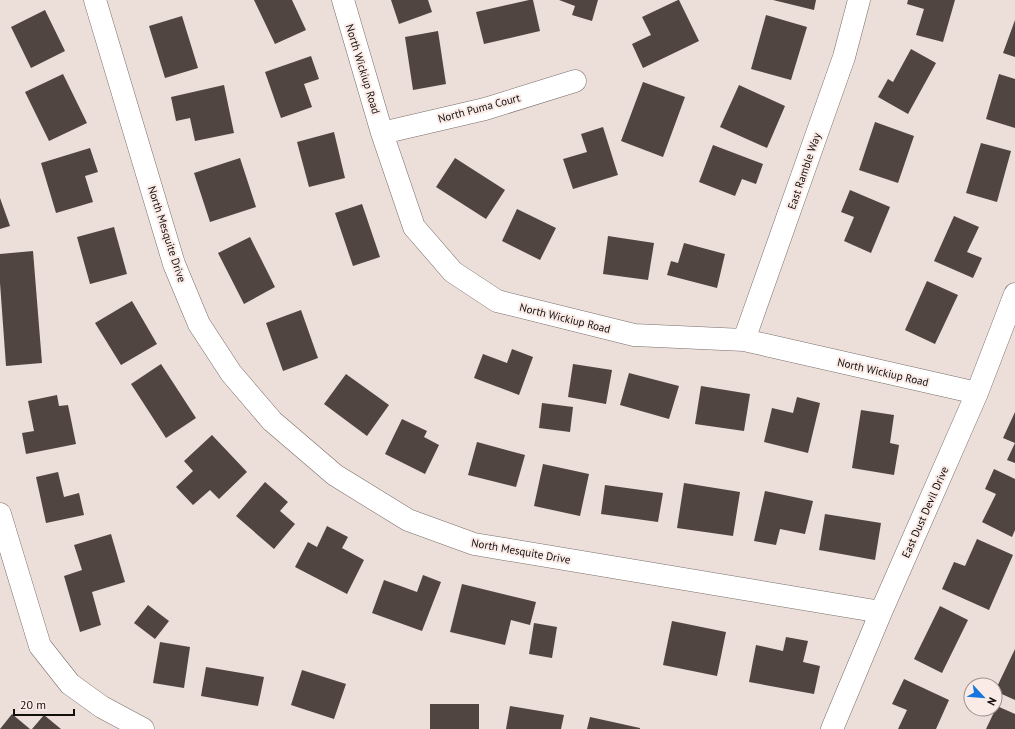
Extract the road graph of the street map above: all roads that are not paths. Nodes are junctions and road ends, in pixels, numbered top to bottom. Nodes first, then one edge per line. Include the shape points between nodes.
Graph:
1 (95, 0) edge
2 (342, 0) edge
3 (859, 0) edge
4 (575, 81) dead end
5 (382, 133) junction
6 (1015, 294) edge
7 (744, 340) junction
8 (977, 393) junction
9 (0, 514) edge
10 (881, 612) junction
11 (143, 729) edge
12 (832, 729) edge

1 - 10 street, North Mesquite Drive via 174,264 199,324 231,373 272,421 335,475 408,520 474,544
2 - 5 street, North Wickiup Road
3 - 7 street, East Ramble Way via 844,57
4 - 5 street, North Puma Court via 485,109
5 - 7 street, North Wickiup Road via 414,227 453,272 497,301 634,335
6 - 8 street, East Dust Devil Drive
7 - 8 street, North Wickiup Road
8 - 10 street, East Dust Devil Drive
9 - 11 street via 40,646 70,684 102,707
10 - 12 street, East Dust Devil Drive

